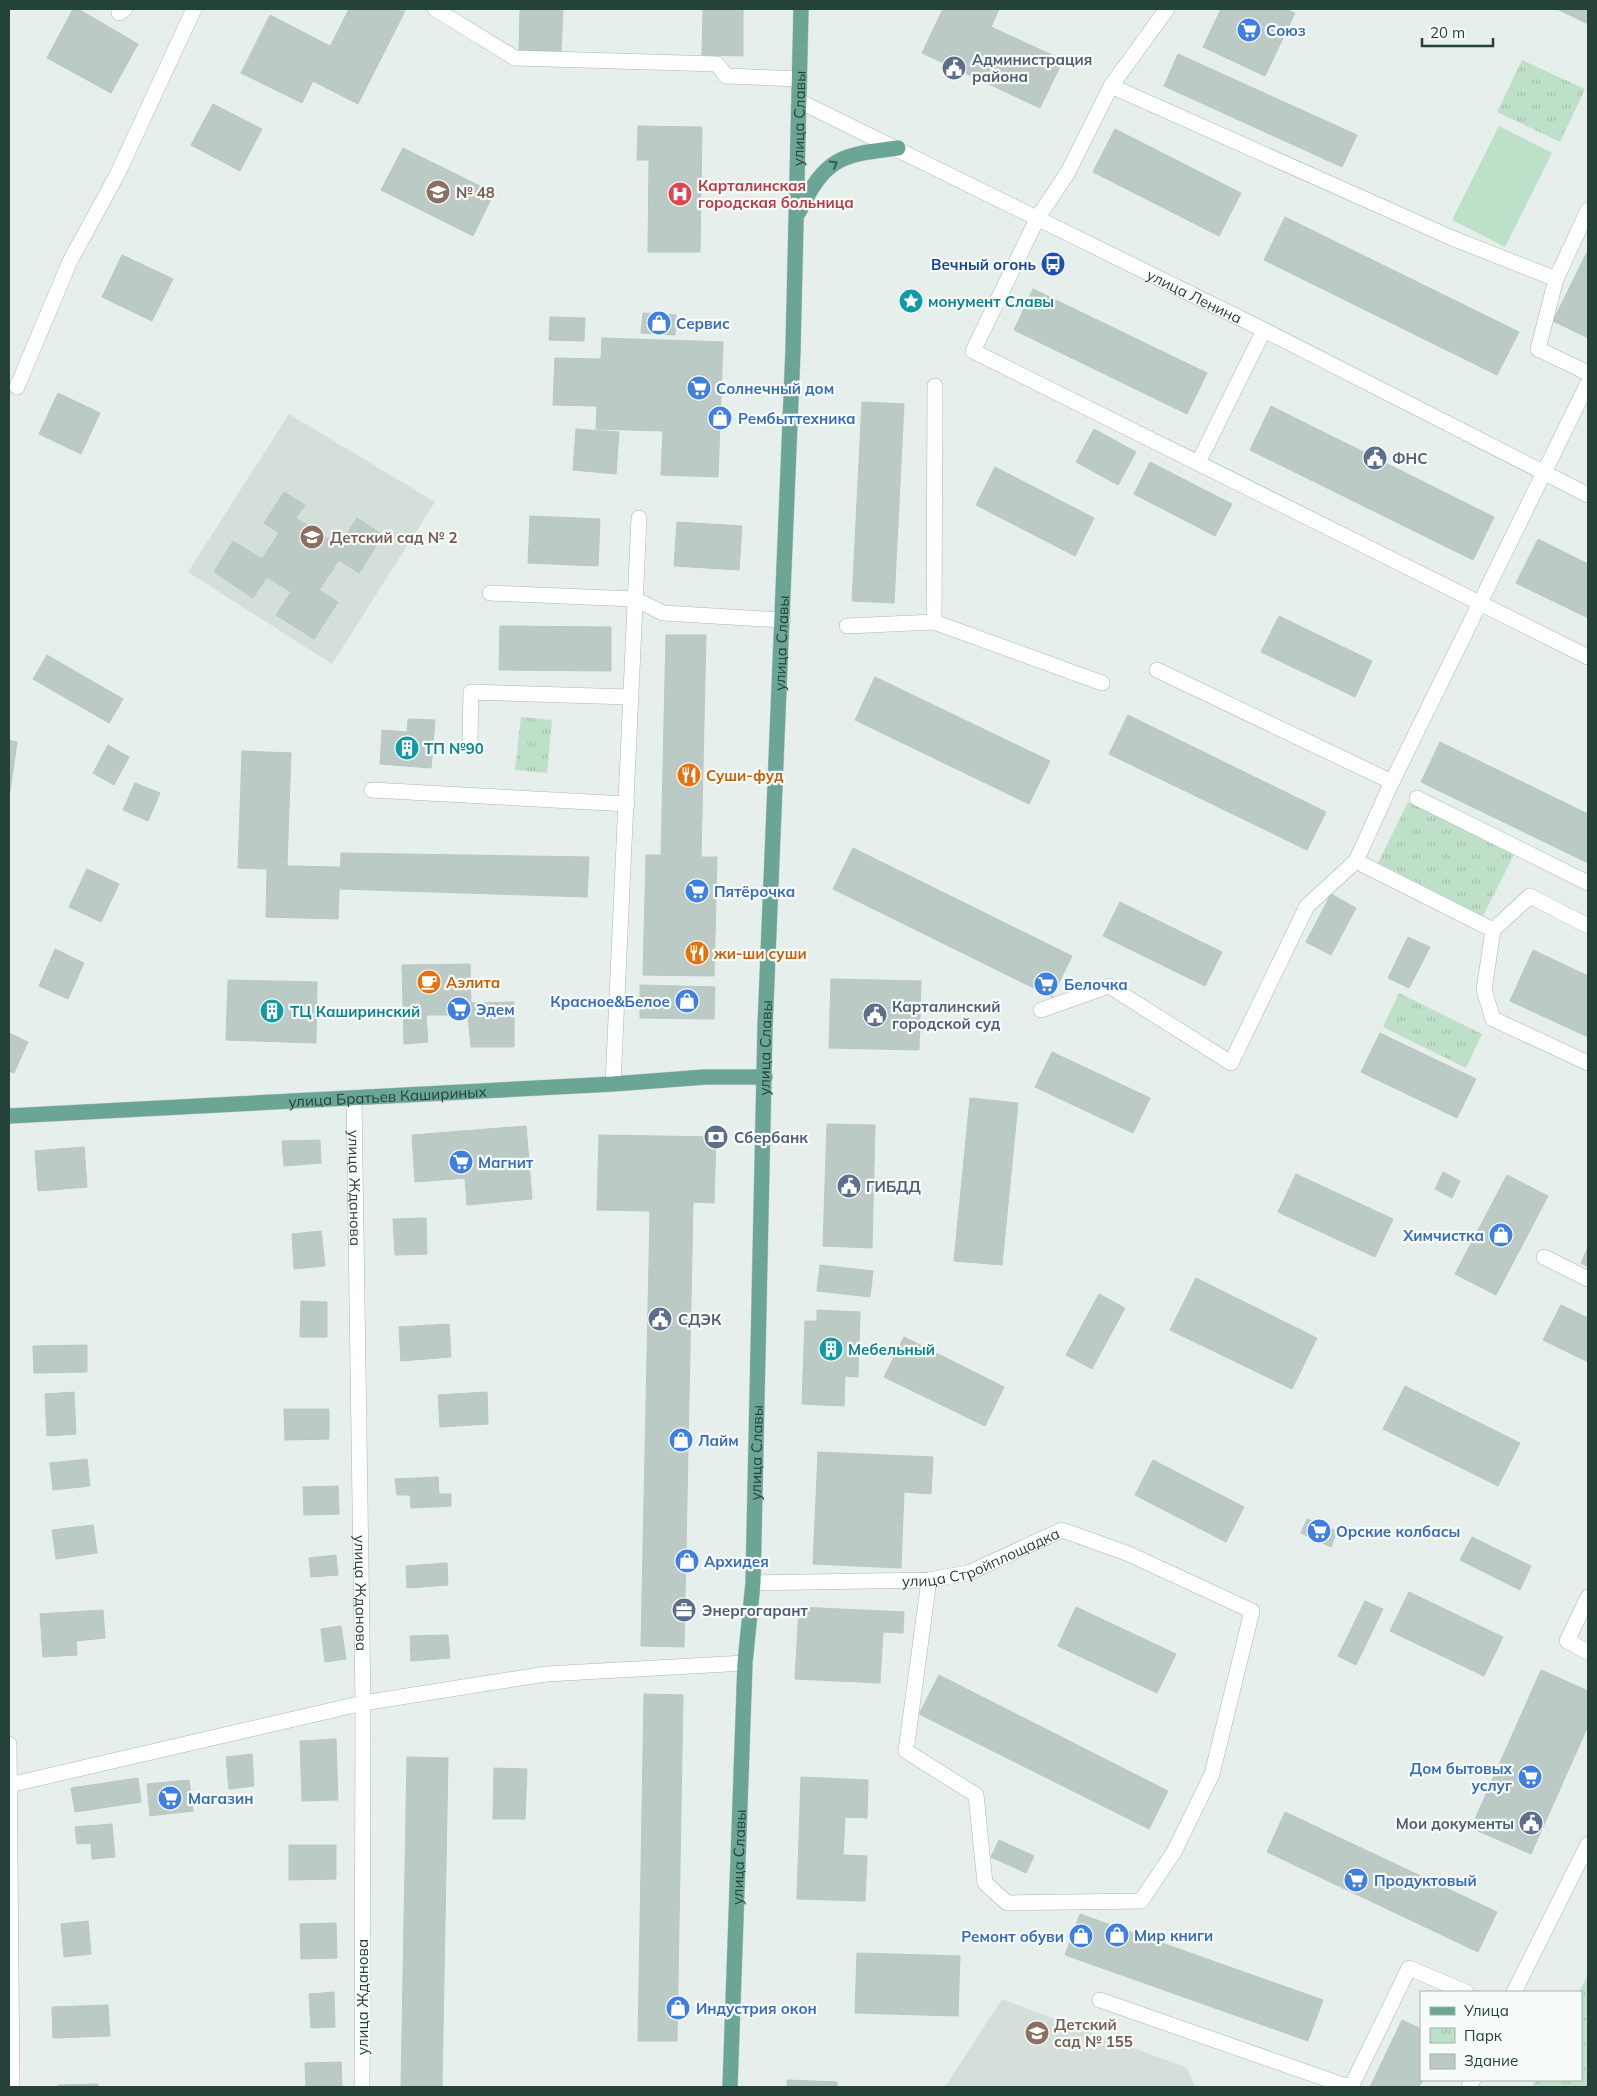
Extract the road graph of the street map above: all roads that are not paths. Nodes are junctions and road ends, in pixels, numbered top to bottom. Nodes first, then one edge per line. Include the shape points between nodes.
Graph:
1 (194, 9) edge
2 (435, 9) edge
3 (801, 9) edge
4 (1167, 9) edge
5 (800, 79) junction
6 (1111, 86) junction
7 (799, 101) junction
8 (898, 148) junction
9 (1588, 210) edge
10 (797, 218) junction
11 (1037, 219) junction
12 (1556, 278) junction
13 (1264, 330) junction
14 (1588, 373) edge
15 (1588, 383) edge
16 (935, 386) dead end
17 (16, 387) dead end
18 (1198, 463) junction
19 (1543, 473) junction
20 (1588, 495) edge
21 (639, 518) dead end
22 (490, 593) dead end
23 (635, 599) junction
24 (1481, 604) junction
25 (783, 620) junction
26 (934, 622) junction
27 (847, 626) dead end
28 (1588, 657) edge
29 (1157, 670) dead end
30 (1102, 683) dead end
31 (630, 697) junction
32 (470, 740) dead end
33 (1392, 782) junction
34 (372, 790) dead end
35 (1417, 798) dead end
36 (627, 804) junction
37 (1356, 861) junction
38 (1588, 883) edge
39 (1588, 926) edge
40 (1493, 930) junction
41 (1041, 1010) dead end
42 (1588, 1063) edge
43 (765, 1077) junction
44 (613, 1084) junction
45 (354, 1098) junction
46 (9, 1116) edge
47 (1544, 1257) dead end
48 (1588, 1280) edge
49 (929, 1580) junction
50 (753, 1583) junction
51 (1588, 1597) edge
52 (1588, 1652) edge
53 (745, 1663) junction
54 (363, 1703) junction
55 (9, 1744) edge
56 (9, 1785) edge
57 (1588, 1844) edge
58 (1464, 1991) edge
59 (1514, 1991) edge
60 (1100, 2000) dead end
61 (12, 2087) edge
62 (362, 2087) edge
63 (730, 2087) edge
64 (1350, 2087) edge

1 - 17 street via 117,175 70,260
2 - 5 street via 515,58 717,64 726,76
3 - 5 main road, улица Славы
4 - 6 street
5 - 7 main road, улица Славы
6 - 11 street via 1068,172
6 - 12 street via 1452,238
7 - 8 street, улица Ленина
7 - 10 main road, улица Славы
10 -> 8 main road via 813,184 828,167 855,153
8 - 11 street, улица Ленина
9 - 12 street
10 - 25 main road, улица Славы
11 - 13 street, улица Ленина
11 - 18 street via 973,351
12 - 14 street via 1538,349
13 - 18 street
13 - 19 street, улица Ленина
15 - 19 street
16 - 26 street
18 - 24 street
19 - 20 street, улица Ленина
19 - 24 street
21 - 23 street
22 - 23 street
23 - 25 street via 663,614
23 - 31 street
24 - 28 street
24 - 33 street
25 - 43 main road, улица Славы
26 - 27 street
26 - 30 street
29 - 33 street
31 - 32 street via 472,692
31 - 36 street
33 - 37 street
34 - 36 street
35 - 38 street
36 - 44 street
37 - 40 street
37 - 41 street via 1307,906 1231,1063 1109,986
39 - 40 street via 1530,896
40 - 42 street via 1484,990 1493,1019
43 - 44 main road, улица Братьев Кашириных via 705,1077
43 - 50 main road, улица Славы
44 - 45 main road, улица Братьев Кашириных
45 - 46 main road, улица Братьев Кашириных
45 - 54 street, улица Жданова
47 - 48 street
49 - 49 street, улица Стройплощадка via 968,1573 1062,1530 1129,1554 1252,1611 1212,1774 1174,1852 1141,1900 1007,1903 985,1883 976,1795 906,1751
49 - 50 street, улица Стройплощадка
50 - 53 main road, улица Славы
51 - 52 street via 1567,1642
53 - 54 street via 546,1674
53 - 63 main road, улица Славы
54 - 56 street
54 - 62 street, улица Жданова
55 - 56 street
56 - 61 street
57 - 59 street
58 - 64 street via 1408,1968
60 - 64 street

